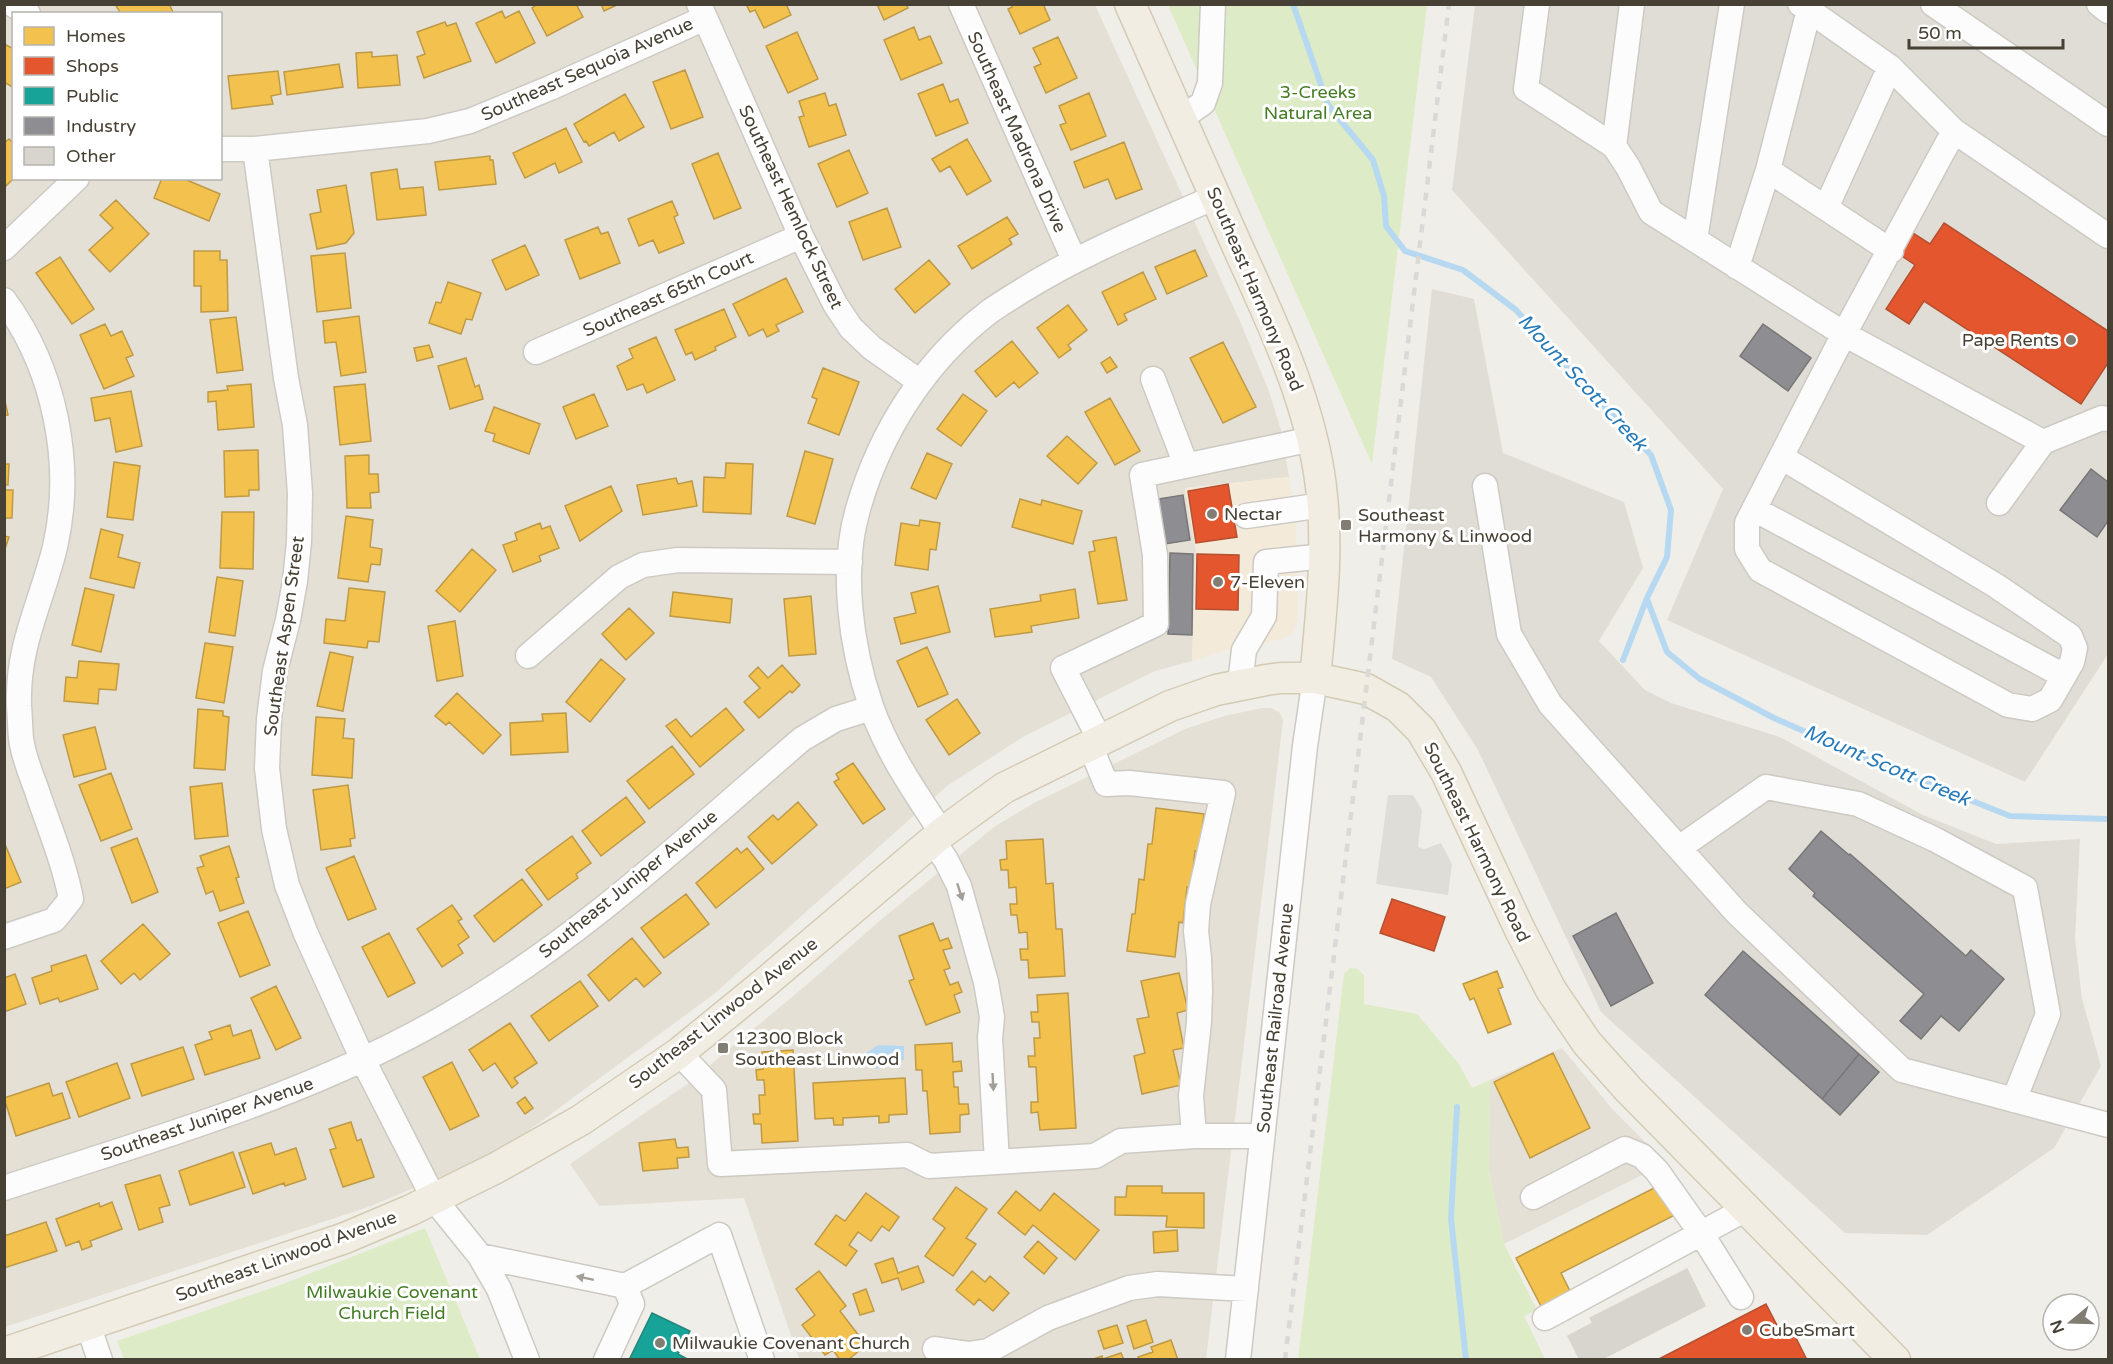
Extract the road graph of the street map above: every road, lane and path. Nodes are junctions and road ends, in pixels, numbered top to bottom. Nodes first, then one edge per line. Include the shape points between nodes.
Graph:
1 (12, 4) edge
2 (960, 4) edge
3 (1130, 4) edge
4 (1213, 4) edge
5 (1538, 4) edge
6 (1632, 4) edge
7 (1732, 4) edge
8 (1934, 4) edge
9 (2099, 4) edge
10 (1804, 8) edge
11 (702, 11) edge
12 (2109, 11) edge
13 (25, 12) edge
14 (1890, 67) junction
15 (1180, 119) junction
16 (2109, 124) edge
17 (1954, 131) junction
18 (1614, 146) junction
19 (255, 148) junction
20 (222, 149) edge
21 (1768, 170) junction
22 (75, 180) edge
23 (1215, 197) junction
24 (1826, 208) junction
25 (801, 236) junction
26 (2109, 236) edge
27 (1695, 240) junction
28 (4, 248) edge
29 (1891, 251) junction
30 (1074, 260) junction
31 (1737, 267) junction
32 (4, 300) edge
33 (1844, 334) junction
34 (536, 352) dead end
35 (1153, 379) dead end
36 (920, 382) junction
37 (2109, 419) edge
38 (1312, 440) junction
39 (2043, 442) junction
40 (1781, 456) junction
41 (1186, 465) junction
42 (1485, 486) dead end
43 (1999, 503) dead end
44 (1323, 506) junction
45 (1754, 509) junction
46 (1246, 516) dead end
47 (1325, 556) junction
48 (850, 562) junction
49 (528, 656) dead end
50 (2064, 676) junction
51 (1315, 678) junction
52 (1240, 684) junction
53 (872, 708) junction
54 (1095, 743) junction
55 (937, 836) junction
56 (1679, 848) junction
57 (4, 937) edge
58 (679, 1053) junction
59 (363, 1060) junction
60 (2014, 1100) junction
61 (2109, 1125) edge
62 (1194, 1136) junction
63 (1262, 1136) junction
64 (997, 1161) junction
65 (4, 1188) edge
66 (1533, 1197) dead end
67 (434, 1199) junction
68 (1746, 1209) junction
69 (1701, 1233) junction
70 (480, 1256) junction
71 (625, 1286) junction
72 (1246, 1289) junction
73 (1741, 1297) dead end
74 (1545, 1318) dead end
75 (88, 1325) junction
76 (935, 1349) dead end
77 (4, 1353) edge
78 (100, 1359) edge
79 (527, 1359) edge
80 (606, 1359) edge
81 (762, 1359) edge
82 (1238, 1359) edge
83 (1895, 1359) edge

1 - 13 street
2 - 30 street, Southeast Madrona Drive
3 - 15 main road, Southeast Harmony Road
4 - 15 street via 1210,82 1203,103
5 - 18 street via 1526,89
6 - 18 street
7 - 27 street
8 - 16 street
9 - 12 street
10 - 14 street
10 - 21 street
11 - 19 street, Southeast Sequoia Avenue via 550,88 470,121 428,131
11 - 25 street, Southeast Hemlock Street
14 - 17 street
14 - 24 street
15 - 23 main road, Southeast Harmony Road
17 - 26 street
17 - 29 street
18 - 27 street via 1652,212
19 - 20 street, Southeast Sequoia Avenue
19 - 59 street, Southeast Aspen Street via 295,424 300,493 295,581 269,719 267,768 274,830 287,885
21 - 24 street
21 - 31 street
22 - 28 street
23 - 30 street
23 - 38 main road, Southeast Harmony Road via 1280,339
24 - 29 street
25 - 34 street, Southeast 65th Court
25 - 36 street, Southeast Hemlock Street via 851,328
27 - 31 street
29 - 33 street
30 - 36 street via 989,311
31 - 33 street
32 - 57 street via 32,344 59,434 61,507 54,548 22,658 19,705 21,740 67,876 71,899 54,920
33 - 39 street
33 - 40 street
35 - 41 street
36 - 48 street via 892,426 872,471 857,510
37 - 39 street via 2102,418
38 - 41 street
38 - 44 main road, Southeast Harmony Road
39 - 43 street
40 - 45 street
40 - 50 street via 1995,585 2070,636 2075,648
41 - 54 street via 1142,475 1155,555 1155,624 1064,668
42 - 56 street via 1509,634 1550,704
44 - 46 street
44 - 47 main road, Southeast Harmony Road
45 - 50 street
45 - 50 street via 1747,523 1747,549 1760,570 2008,705 2032,710 2050,700
47 - 51 main road, Southeast Harmony Road
47 - 52 street via 1266,562 1264,616 1244,650
48 - 49 street via 678,560 643,565 619,577
48 - 53 street via 853,634
51 - 52 main road, Southeast Linwood Avenue
51 - 63 street, Southeast Railroad Avenue
51 - 68 main road, Southeast Harmony Road via 1376,693 1398,707 1421,730 1446,772 1534,961 1569,1017 1629,1090
52 - 54 main road, Southeast Linwood Avenue via 1196,695
53 - 55 street
53 - 59 street, Southeast Juniper Avenue via 836,719 802,739 619,896 503,982
54 - 55 main road, Southeast Linwood Avenue via 1004,788
54 - 62 street via 1106,784 1222,793 1196,922 1199,1022 1191,1096
55 - 58 main road, Southeast Linwood Avenue
55 -> 64 street via 959,886 986,982 992,1017
56 - 60 street via 1737,913 1902,1070
56 - 60 street via 1766,787 1858,804 1934,838 2025,888 2048,1014
58 - 64 street via 714,1090 720,1164 907,1155 929,1166
58 - 67 main road, Southeast Linwood Avenue via 554,1136
59 - 65 street, Southeast Juniper Avenue via 242,1110
59 - 67 street, Southeast Aspen Street
60 - 61 street
62 - 63 street
62 - 64 street via 1121,1141 1095,1156
63 - 72 street, Southeast Railroad Avenue
66 - 69 street via 1625,1149 1642,1156 1657,1172
67 - 70 street, Southeast Aspen Street
67 - 75 main road, Southeast Linwood Avenue via 345,1238
68 - 69 street
68 - 83 main road, Southeast Harmony Road
69 - 73 street
69 - 74 street
71 -> 70 street
70 - 79 street, Southeast Aspen Street via 499,1289
71 - 80 street via 632,1304
71 - 81 street via 719,1235
72 - 76 street via 1158,1284 1129,1288 1048,1318 988,1351 969,1354
72 - 82 street, Southeast Railroad Avenue
75 - 77 main road, Southeast Linwood Avenue
75 - 78 street

